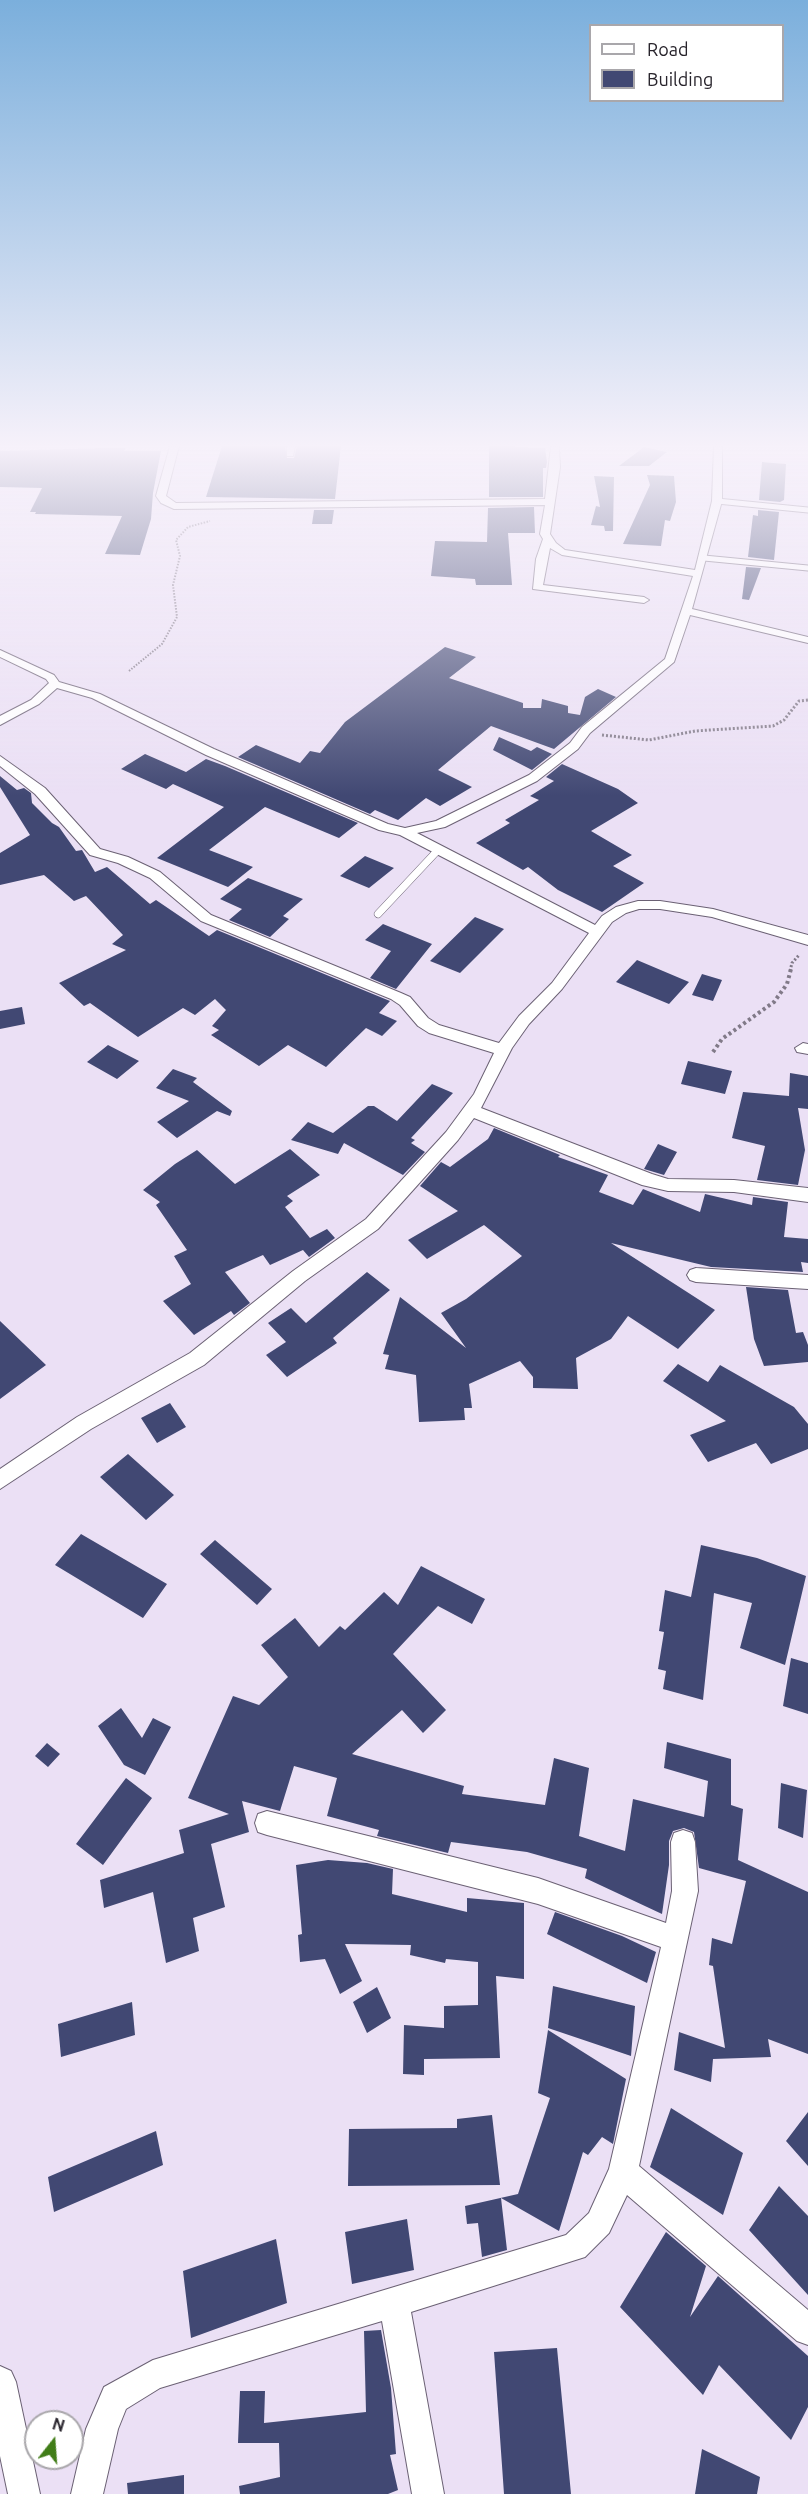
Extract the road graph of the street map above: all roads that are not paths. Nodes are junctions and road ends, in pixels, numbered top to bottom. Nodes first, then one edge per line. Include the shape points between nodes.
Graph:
1 (541, 562) edge
2 (627, 562) edge
3 (703, 562) edge
4 (750, 562) edge
5 (808, 568) edge
6 (699, 574) junction
7 (644, 600) dead end
8 (686, 611) junction
9 (808, 640) edge
10 (0, 654) edge
11 (55, 684) junction
12 (0, 721) edge
13 (0, 760) edge
14 (405, 832) junction
15 (438, 849) junction
16 (378, 914) dead end
17 (596, 932) junction
18 (805, 946) edge
19 (503, 1050) junction
20 (470, 1110) junction
21 (808, 1195) edge
22 (696, 1275) dead end
23 (808, 1282) edge
24 (0, 1480) edge
25 (267, 1823) dead end
26 (683, 1842) dead end
27 (676, 1939) junction
28 (623, 2172) junction
29 (394, 2301) junction
30 (808, 2330) edge
31 (0, 2382) edge
32 (24, 2494) edge
33 (87, 2494) edge
34 (428, 2494) edge

1 - 7 street via 537,587
2 - 6 street
3 - 6 street
4 - 5 lane
6 - 8 street
8 - 9 street
8 - 14 street via 670,660 534,778 440,824
10 - 11 street via 50,677
11 - 12 street via 35,702
11 - 14 street via 96,696 210,752
13 - 19 street via 40,791 95,852 155,875 206,918 396,996 434,1029
14 - 15 street
15 - 16 lane
15 - 17 street
17 - 18 street via 621,910 660,905 713,913
17 - 19 street
19 - 20 street
20 - 21 street via 648,1180 668,1185 734,1186
20 - 24 street via 452,1136 356,1237 299,1276 197,1359 84,1423
22 - 23 street
25 - 27 street via 538,1891
26 - 27 street via 685,1891
27 - 28 street
28 - 29 street via 599,2223 575,2247
28 - 30 street
29 - 33 street via 153,2375 132,2386 115,2398 102,2429
29 - 34 street
31 - 32 street

